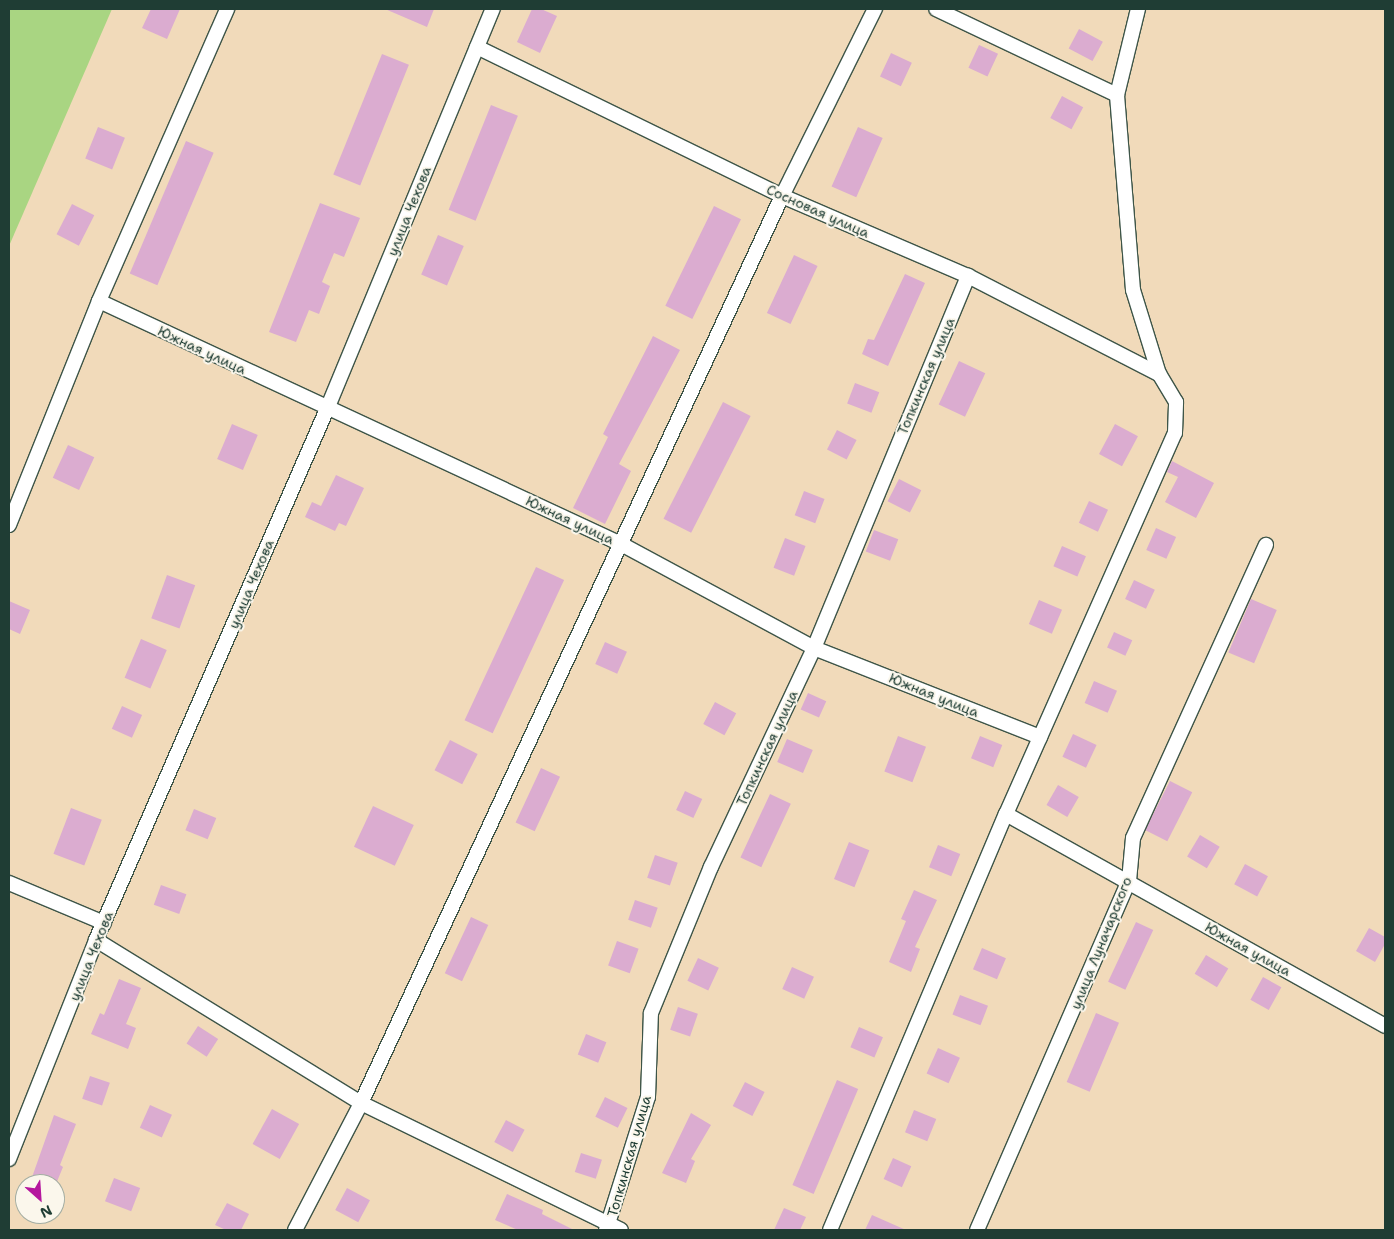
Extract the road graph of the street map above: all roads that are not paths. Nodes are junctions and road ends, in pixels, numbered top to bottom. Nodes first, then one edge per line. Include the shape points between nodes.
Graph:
1 (227, 9) edge
2 (493, 9) edge
3 (875, 9) edge
4 (936, 9) edge
5 (1138, 9) edge
6 (477, 47) junction
7 (1117, 95) junction
8 (782, 196) junction
9 (968, 276) junction
10 (99, 301) junction
11 (1159, 374) junction
12 (327, 409) junction
13 (9, 525) edge
14 (621, 544) junction
15 (1266, 545) dead end
16 (814, 648) junction
17 (1040, 737) junction
18 (1006, 814) junction
19 (1129, 881) junction
20 (9, 883) edge
21 (104, 923) junction
22 (96, 940) junction
23 (1385, 1026) edge
24 (361, 1104) junction
25 (9, 1159) edge
26 (612, 1228) edge
27 (295, 1230) edge
28 (830, 1230) edge
29 (977, 1230) edge

1 - 10 street
2 - 6 street, улица Чехова
3 - 8 street
4 - 7 street
5 - 7 street
6 - 8 street, Сосновая улица
6 - 12 street, улица Чехова
7 - 11 street via 1133,290
8 - 9 street, Сосновая улица
8 - 14 street
9 - 11 street, Сосновая улица
9 - 16 street, Топкинская улица
10 - 12 street, Южная улица
10 - 13 street
11 - 17 street via 1176,402 1175,433
12 - 14 street, Южная улица
12 - 21 street, улица Чехова
14 - 16 street, Южная улица
14 - 24 street
15 - 19 street, улица Луначарского via 1133,838
16 - 17 street, Южная улица
16 - 26 street, Топкинская улица via 711,867 651,1013 648,1097
17 - 18 street
18 - 19 street, Южная улица
18 - 28 street
19 - 23 street, Южная улица
19 - 29 street, улица Луначарского
20 - 21 street
21 - 22 street, улица Чехова
22 - 24 street
22 - 25 street, улица Чехова
24 - 26 street
24 - 27 street

